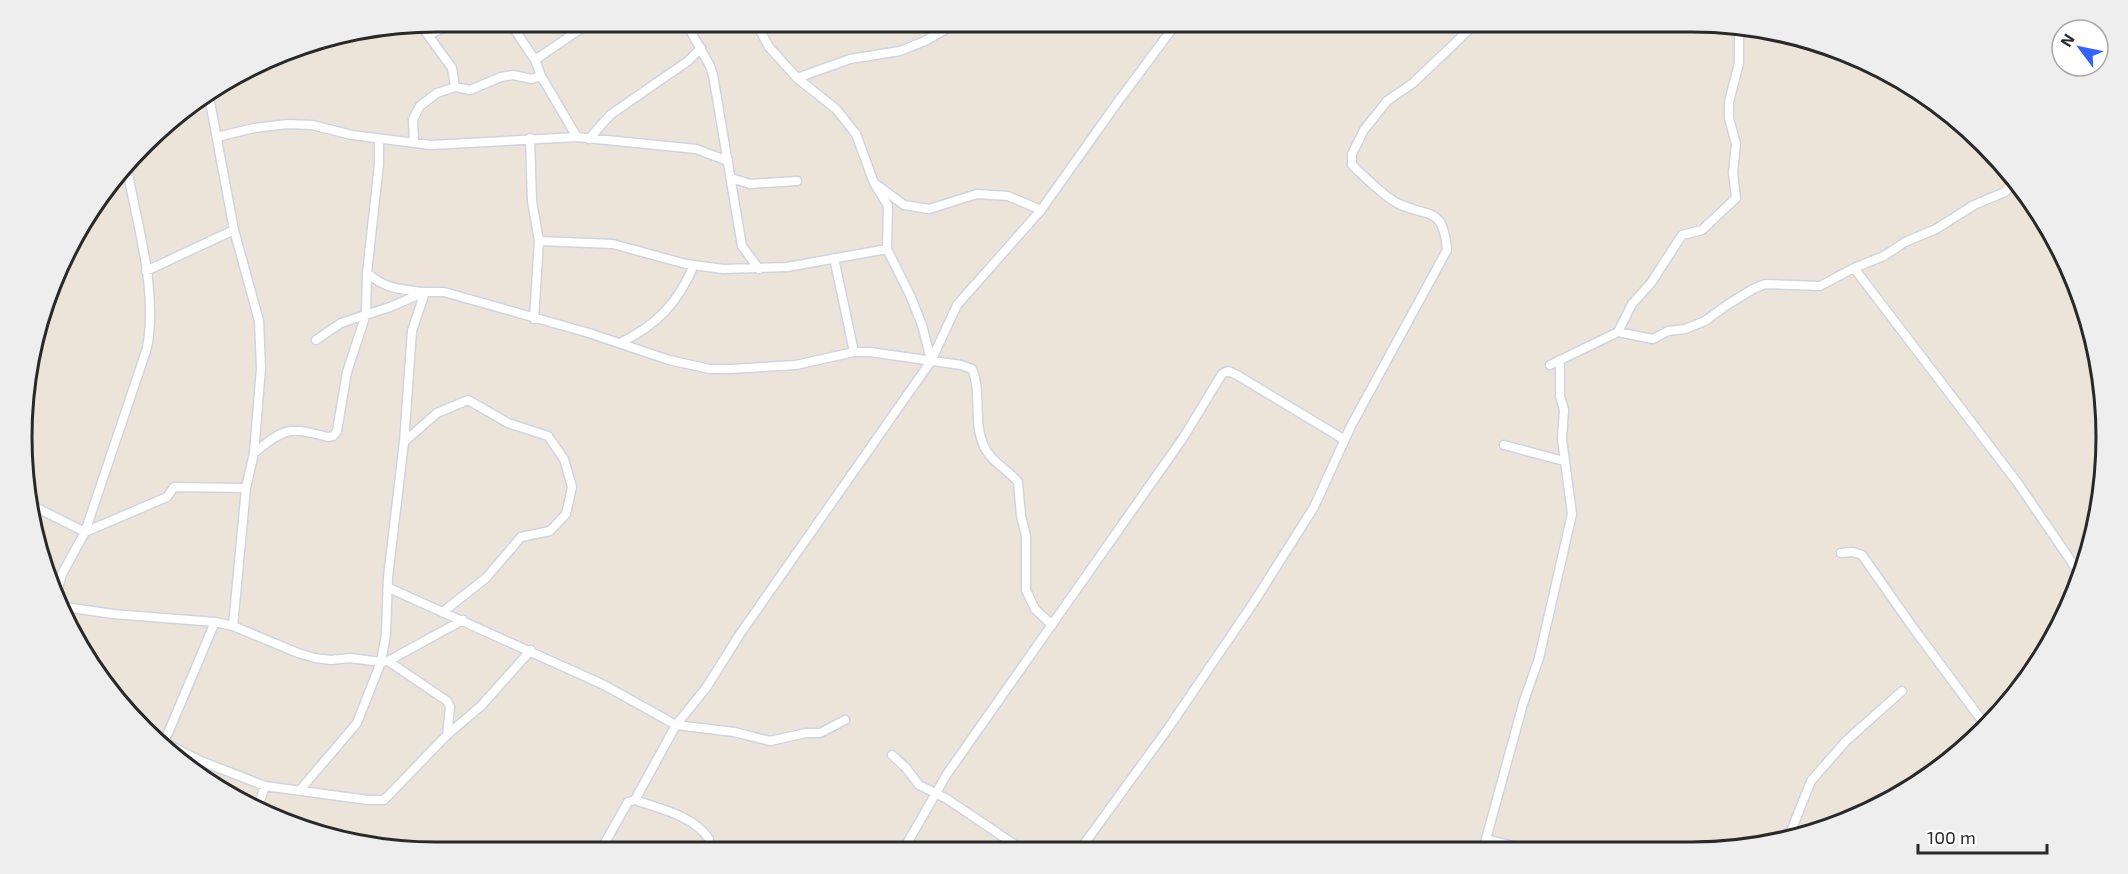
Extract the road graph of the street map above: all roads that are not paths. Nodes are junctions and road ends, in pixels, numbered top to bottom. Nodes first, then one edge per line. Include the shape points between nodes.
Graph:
1 (426, 32) edge
2 (435, 32) edge
3 (516, 32) edge
4 (576, 32) edge
5 (692, 32) edge
6 (761, 32) edge
7 (941, 32) edge
8 (1170, 32) edge
9 (1466, 32) edge
10 (1739, 34) edge
11 (428, 35) junction
12 (701, 48) junction
13 (535, 60) junction
14 (541, 76) junction
15 (797, 78) junction
16 (455, 87) junction
17 (210, 101) edge
18 (217, 137) junction
19 (577, 137) junction
20 (530, 138) junction
21 (379, 139) junction
22 (589, 139) junction
23 (414, 142) junction
24 (728, 161) junction
25 (128, 174) edge
26 (731, 178) junction
27 (798, 181) dead end
28 (874, 183) junction
29 (2010, 187) edge
30 (1041, 210) junction
31 (234, 230) junction
32 (539, 241) junction
33 (886, 249) junction
34 (834, 258) junction
35 (694, 265) junction
36 (1854, 268) junction
37 (759, 269) junction
38 (146, 271) junction
39 (367, 273) junction
40 (425, 292) junction
41 (366, 314) junction
42 (534, 319) junction
43 (1617, 332) junction
44 (316, 340) dead end
45 (620, 344) junction
46 (854, 352) junction
47 (931, 361) junction
48 (1560, 361) junction
49 (1550, 365) dead end
50 (1344, 440) junction
51 (404, 442) junction
52 (1504, 445) dead end
53 (254, 453) junction
54 (1564, 461) junction
55 (246, 488) junction
56 (38, 508) edge
57 (85, 532) junction
58 (1841, 553) dead end
59 (2075, 567) edge
60 (59, 584) edge
61 (389, 588) junction
62 (69, 608) edge
63 (444, 611) junction
64 (463, 620) junction
65 (215, 622) junction
66 (1052, 625) junction
67 (233, 626) junction
68 (531, 650) junction
69 (385, 661) junction
70 (1902, 692) dead end
71 (845, 720) dead end
72 (1982, 720) edge
73 (676, 725) junction
74 (447, 735) junction
75 (164, 737) edge
76 (182, 752) edge
77 (892, 755) dead end
78 (265, 786) junction
79 (300, 790) junction
80 (935, 794) junction
81 (635, 800) junction
82 (260, 802) edge
83 (1793, 830) edge
84 (1487, 839) junction
85 (605, 842) edge
86 (709, 842) edge
87 (908, 842) edge
88 (1011, 842) edge
89 (1086, 842) edge
90 (1486, 842) edge
91 (1498, 842) edge

1 - 11 street
2 - 11 street
3 - 13 street
4 - 13 street
5 - 12 street
6 - 15 street
7 - 15 street via 900,51 850,59
8 - 30 street
9 - 50 street via 1387,101 1364,130 1352,154 1352,165 1398,204 1433,214 1446,232 1447,250
10 - 43 street via 1739,63 1729,102 1736,144 1736,198 1702,230 1682,235 1651,283 1632,304
11 - 16 street via 452,68
12 - 22 street via 610,115
12 - 24 street via 713,75
13 - 14 street
14 - 16 street via 501,77 470,90
14 - 19 street
15 - 28 street via 836,110 856,134
16 - 23 street via 437,93 420,106 413,119
17 - 18 street
18 - 21 street via 288,124
18 - 31 street
19 - 20 street
19 - 22 street
20 - 23 street via 431,145
20 - 32 street via 532,201
21 - 23 street
21 - 39 street via 380,164
22 - 24 street via 696,149
24 - 26 street
25 - 38 street
26 - 27 street via 750,184
26 - 37 street via 742,246
28 - 30 street via 904,205 920,208 930,209 987,194 1008,196
28 - 33 street via 888,206
29 - 36 street via 1936,229
30 - 47 street via 957,305
31 - 38 street
31 - 53 street via 259,321 261,368
32 - 35 street via 613,244
32 - 42 street
33 - 34 street
33 - 47 street via 910,295
34 - 37 street
34 - 46 street
35 - 37 street
35 - 45 street via 666,312 640,334
36 - 43 street via 1820,286 1766,284 1705,321 1653,339
36 - 59 street via 2011,473
38 - 57 street via 150,309 147,348
39 - 40 street via 379,283 397,289
39 - 41 street
40 - 41 street
40 - 42 street via 444,292
40 - 51 street via 412,331
41 - 44 street via 341,323
41 - 53 street via 347,372 333,436 298,429 286,431
42 - 45 street
43 - 48 street
45 - 46 street via 692,366 730,369 796,365
46 - 47 street
47 - 66 street via 972,369 982,444 990,457 1018,482 1026,536 1026,590 1035,609
47 - 73 street via 706,688
48 - 49 street
48 - 54 street
50 - 66 street via 1237,375 1228,371 1222,374 1183,438
50 - 89 street via 1314,507 1254,602
51 - 61 street
51 - 63 street via 437,413 468,400 508,423 548,436 564,459 572,488 566,514 550,531 521,537 486,578
52 - 54 street
53 - 55 street
54 - 84 street via 1572,514 1539,658
55 - 57 street via 174,487 167,497
55 - 67 street
56 - 57 street
57 - 60 street
58 - 72 street via 1862,555
61 - 63 street
61 - 69 street
62 - 65 street
63 - 64 street
64 - 68 street
64 - 69 street
65 - 67 street
65 - 75 street
66 - 80 street
67 - 69 street via 315,658
68 - 73 street
68 - 74 street via 481,706
69 - 74 street via 447,701
69 - 79 street via 357,723
70 - 83 street via 1846,741 1810,781
71 - 73 street via 820,733 770,741
73 - 81 street
74 - 79 street via 384,800
76 - 78 street
77 - 80 street via 919,784
78 - 79 street
78 - 82 street
80 - 87 street
80 - 88 street
81 - 85 street via 628,802
81 - 86 street via 697,825
84 - 90 street
84 - 91 street

